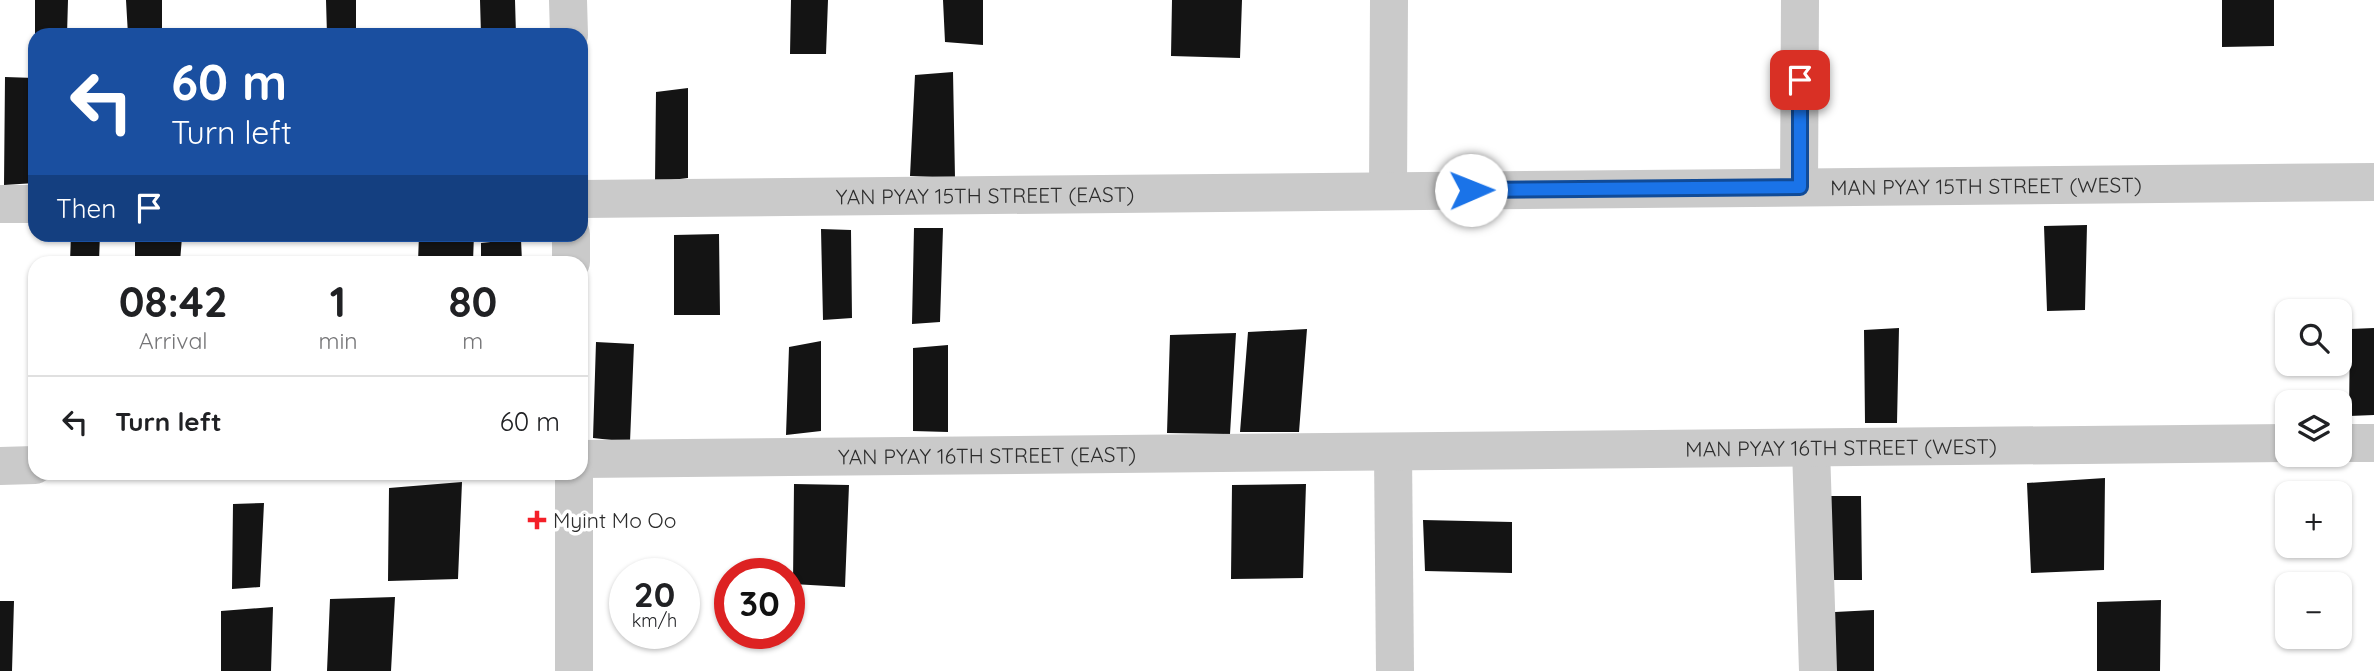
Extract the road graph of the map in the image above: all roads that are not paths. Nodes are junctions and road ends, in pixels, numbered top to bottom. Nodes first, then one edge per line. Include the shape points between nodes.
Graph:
1 (568, 0) edge
2 (1389, 0) edge
3 (1800, 0) edge
4 (569, 28) edge
5 (2374, 182) edge
6 (1800, 187) junction
7 (1388, 191) junction
8 (588, 199) edge
9 (0, 204) edge
10 (28, 204) edge
11 (2275, 443) edge
12 (2352, 443) edge
13 (2374, 443) edge
14 (1811, 448) junction
15 (1393, 452) junction
16 (588, 459) edge
17 (28, 465) edge
18 (0, 466) edge
19 (574, 480) edge
20 (574, 671) edge
21 (1395, 671) edge
22 (1818, 671) edge

1 - 4 street
2 - 7 street
3 - 6 street
5 - 6 street, MAN PYAY 15TH STREET (WEST)
6 - 7 street, MAN PYAY 15TH STREET (WEST)
7 - 8 street, YAN PYAY 15TH STREET (EAST)
9 - 10 street
11 - 14 street, MAN PYAY 16TH STREET (WEST)
12 - 13 street
14 - 15 street, MAN PYAY 16TH STREET (WEST)
14 - 22 street
15 - 16 street, YAN PYAY 16TH STREET (EAST)
15 - 21 street
17 - 18 street
19 - 20 street

